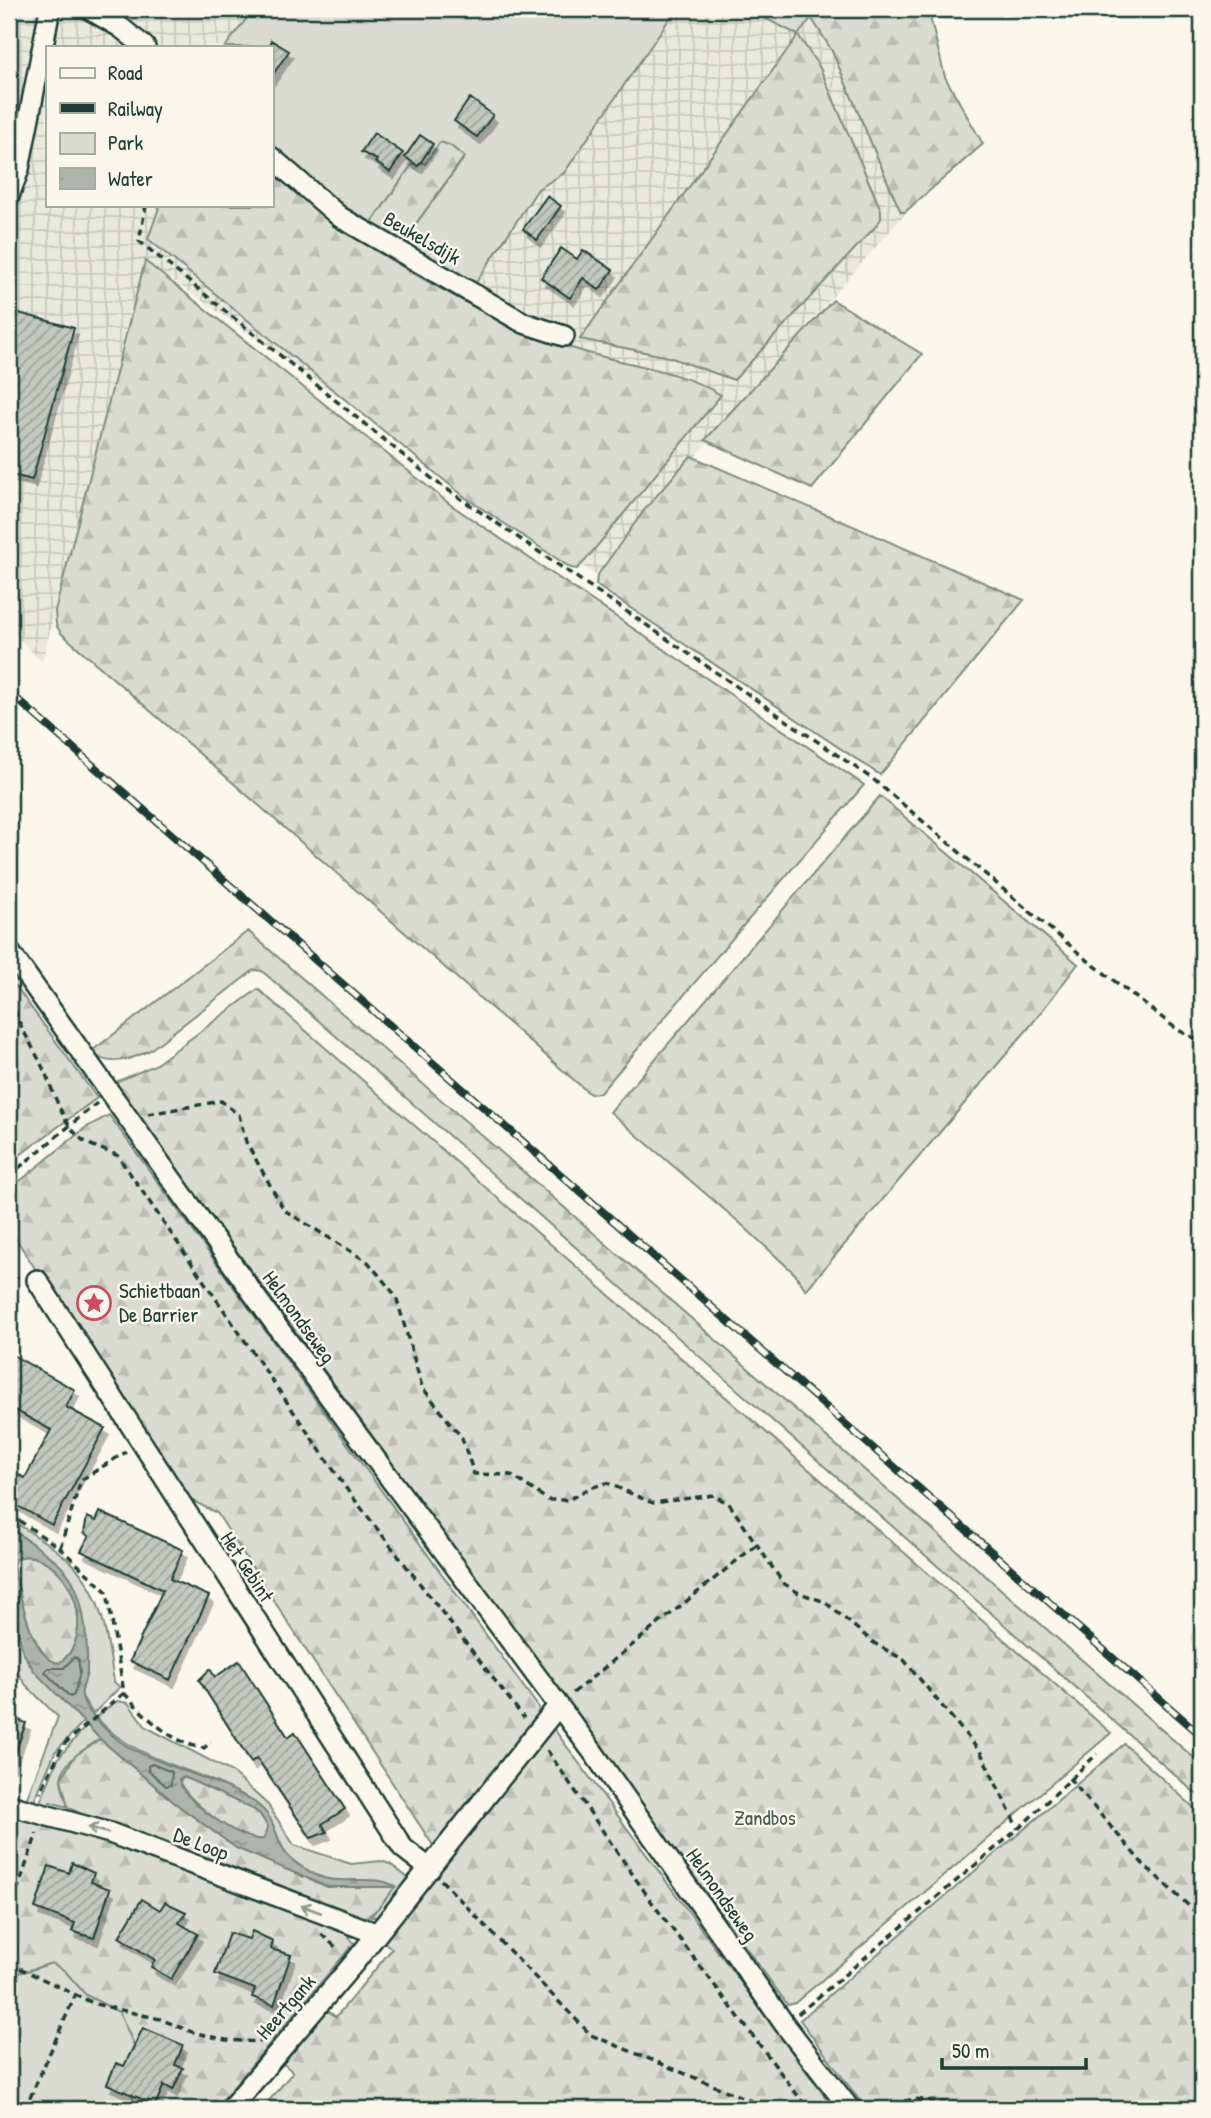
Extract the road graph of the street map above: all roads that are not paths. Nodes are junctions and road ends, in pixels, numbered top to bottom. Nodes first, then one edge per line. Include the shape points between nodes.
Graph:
1 (50, 9) edge
2 (89, 9) edge
3 (144, 46) edge
4 (273, 159) edge
5 (9, 196) edge
6 (564, 336) dead end
7 (9, 951) edge
8 (37, 1280) dead end
9 (558, 1706) junction
10 (9, 1805) edge
11 (430, 1869) junction
12 (375, 1933) junction
13 (230, 2109) edge
14 (850, 2109) edge

1 - 5 street via 19,169
2 - 3 street
4 - 6 street, Beukelsdijk via 340,218 524,323
7 - 9 street, Helmondseweg
8 - 11 street, Het Gebint via 403,1848
9 - 11 street
9 - 14 street, Helmondseweg
12 -> 10 street, De Loop via 110,1833
11 - 12 street
12 - 13 street, Heertgank

